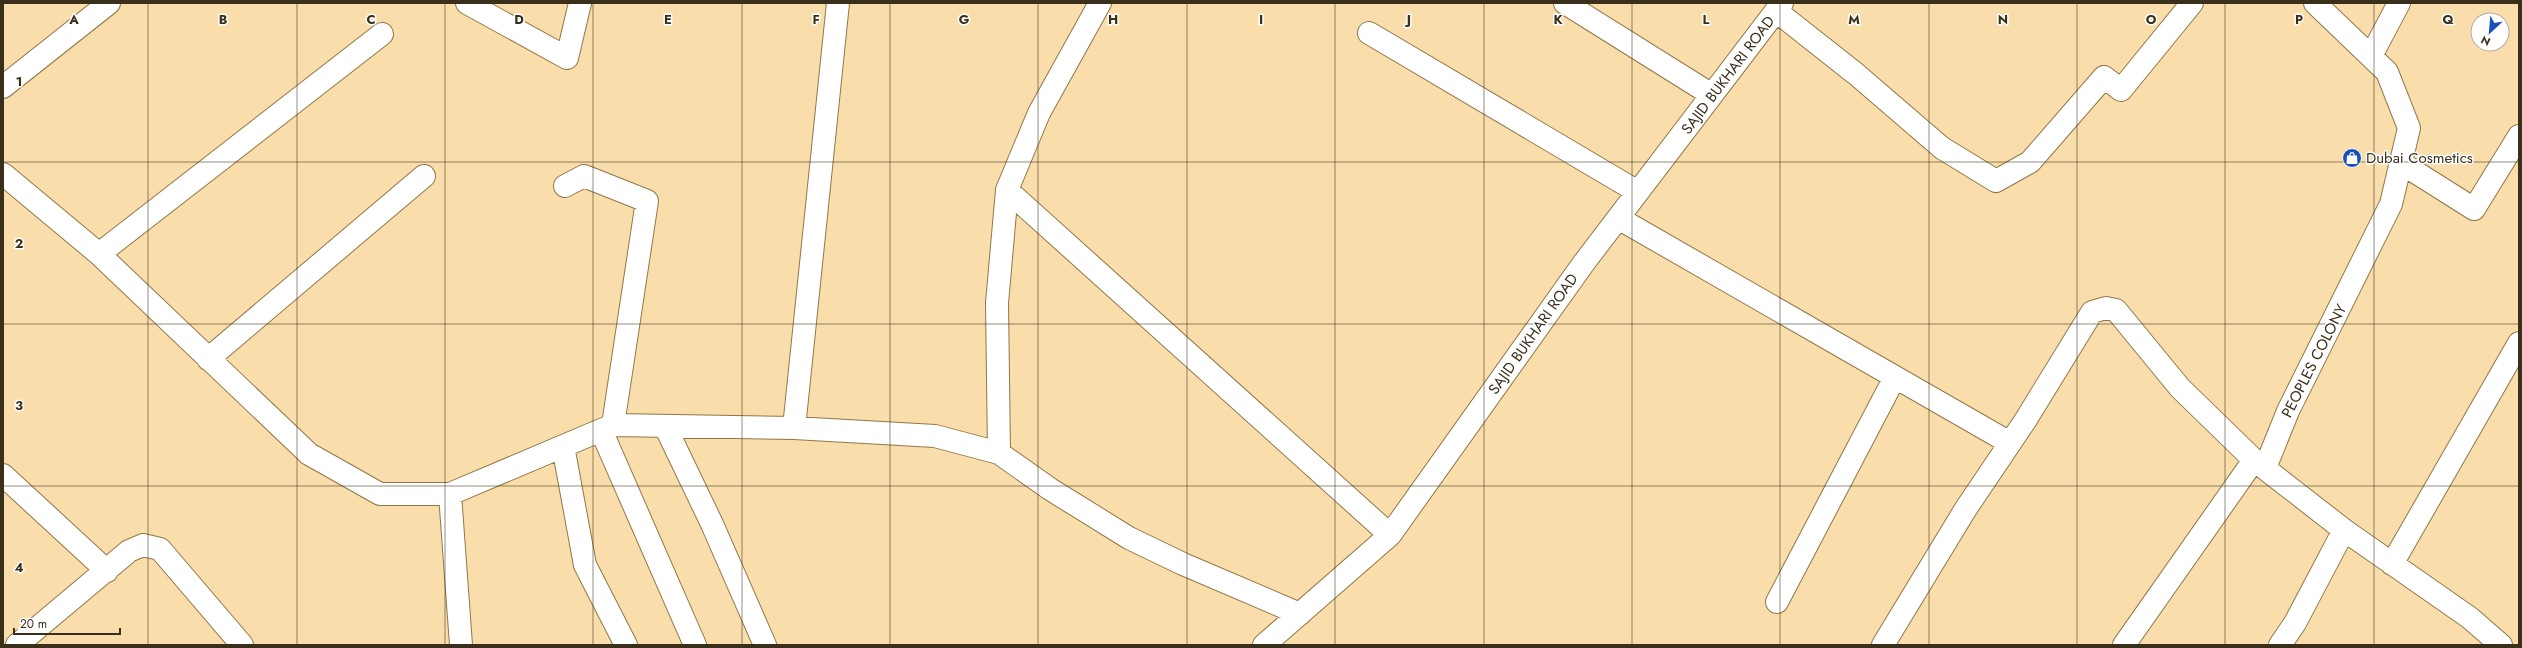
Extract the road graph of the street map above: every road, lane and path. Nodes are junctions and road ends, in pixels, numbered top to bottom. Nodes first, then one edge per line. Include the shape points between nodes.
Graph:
1 (109, 3) edge
2 (468, 3) edge
3 (580, 3) edge
4 (838, 3) edge
5 (1100, 3) edge
6 (1565, 3) edge
7 (2192, 3) edge
8 (2315, 3) edge
9 (2399, 3) edge
10 (1779, 7) edge
11 (1369, 33) dead end
12 (382, 34) dead end
13 (2371, 56) junction
14 (3, 87) edge
15 (1712, 95) junction
16 (2519, 136) edge
17 (2401, 163) junction
18 (3, 174) edge
19 (424, 176) dead end
20 (565, 186) dead end
21 (1007, 190) junction
22 (1638, 192) junction
23 (1618, 218) junction
24 (99, 254) junction
25 (2519, 343) edge
26 (208, 359) junction
27 (1895, 377) junction
28 (665, 426) junction
29 (607, 427) junction
30 (794, 428) junction
31 (2010, 443) junction
32 (563, 446) junction
33 (999, 453) junction
34 (2260, 464) junction
35 (3, 474) edge
36 (450, 494) junction
37 (2344, 530) junction
38 (1390, 534) junction
39 (2392, 564) junction
40 (107, 571) junction
41 (1777, 602) dead end
42 (1300, 614) junction
43 (18, 645) edge
44 (242, 645) edge
45 (461, 645) edge
46 (626, 645) edge
47 (695, 645) edge
48 (765, 645) edge
49 (1264, 645) edge
50 (1884, 645) edge
51 (2124, 645) edge
52 (2280, 645) edge
53 (2500, 645) edge

1 - 14 street
2 - 3 street via 567,58
4 - 30 street
5 - 21 street via 1039,113
6 - 15 street
7 - 10 street via 2121,90 2104,77 2030,162 1996,181 1942,148
8 - 13 street, PEOPLES COLONY
9 - 13 street
10 - 15 street, SAJID BUKHARI ROAD
11 - 22 street
12 - 24 street
13 - 17 street, PEOPLES COLONY via 2387,72 2409,128
15 - 22 street, SAJID BUKHARI ROAD
16 - 17 street via 2474,209
17 - 34 street, PEOPLES COLONY via 2391,204
18 - 24 street
19 - 26 street
20 - 29 street via 584,176 647,201
21 - 33 street via 997,303
21 - 38 street
22 - 23 street, SAJID BUKHARI ROAD
23 - 27 street
23 - 38 street, SAJID BUKHARI ROAD
24 - 26 street
25 - 39 street
26 - 36 street via 308,454 374,491 380,494
27 - 31 street
27 - 41 street
28 - 29 street
28 - 30 street
28 - 48 street via 712,524
29 - 32 street
29 - 47 street
30 - 33 street via 934,436
31 - 34 street via 2092,312 2106,308 2116,310 2180,388
31 - 50 street via 1964,510
32 - 36 street
32 - 46 street via 585,565
33 - 42 street via 1050,489 1129,538
34 - 37 street
34 - 51 street, PEOPLES COLONY
35 - 40 street
36 - 45 street
37 - 39 street
37 - 52 street via 2295,623
38 - 42 street, SAJID BUKHARI ROAD
39 - 53 street via 2470,618
40 - 43 street
40 - 44 street via 129,552 143,545 160,548
42 - 49 street, SAJID BUKHARI ROAD

